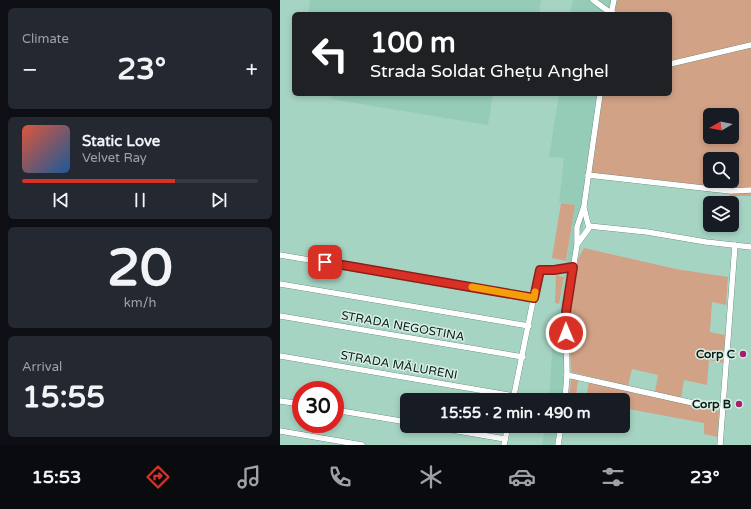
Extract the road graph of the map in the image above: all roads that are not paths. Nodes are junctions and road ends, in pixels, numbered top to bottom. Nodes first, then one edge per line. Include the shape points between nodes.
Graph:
1 (593, 0) edge
2 (614, 0) edge
3 (610, 12) edge
4 (612, 12) edge
5 (751, 45) edge
6 (672, 64) edge
7 (600, 96) edge
8 (588, 175) junction
9 (751, 190) edge
10 (584, 206) junction
11 (579, 222) junction
12 (588, 224) junction
13 (578, 230) junction
14 (585, 232) junction
15 (735, 245) junction
16 (577, 246) junction
17 (751, 247) edge
18 (280, 255) edge
19 (573, 267) junction
20 (280, 284) edge
21 (534, 298) junction
22 (280, 316) edge
23 (529, 326) junction
24 (280, 356) edge
25 (523, 357) junction
26 (567, 375) junction
27 (486, 393) edge
28 (515, 393) edge
29 (566, 393) edge
30 (280, 401) edge
31 (292, 403) edge
32 (702, 405) dead end
33 (344, 412) edge
34 (400, 421) edge
35 (280, 431) edge
36 (462, 433) edge
37 (560, 433) edge
38 (504, 442) edge
39 (362, 445) edge
40 (558, 445) edge
41 (720, 445) edge

1 - 3 street
2 - 4 street
5 - 6 street
7 - 8 street
8 - 9 street via 712,190
8 - 10 street
10 - 11 street
10 - 12 street
11 - 12 street via 584,221
11 - 13 street
12 - 14 street
12 - 15 street
13 - 14 street
13 - 16 street
14 - 16 street
15 - 17 street
15 - 41 street
16 - 19 street
18 - 21 street
19 - 21 street via 540,270
19 - 26 street via 566,312
20 - 23 street
21 - 23 street
22 - 25 street, STRADA NEGOSTINA
23 - 25 street
24 - 27 street, STRADA MĂLURENI
25 - 28 street
26 - 29 street
26 - 32 street
30 - 31 street
33 - 34 street
35 - 39 street
36 - 38 street
37 - 40 street

